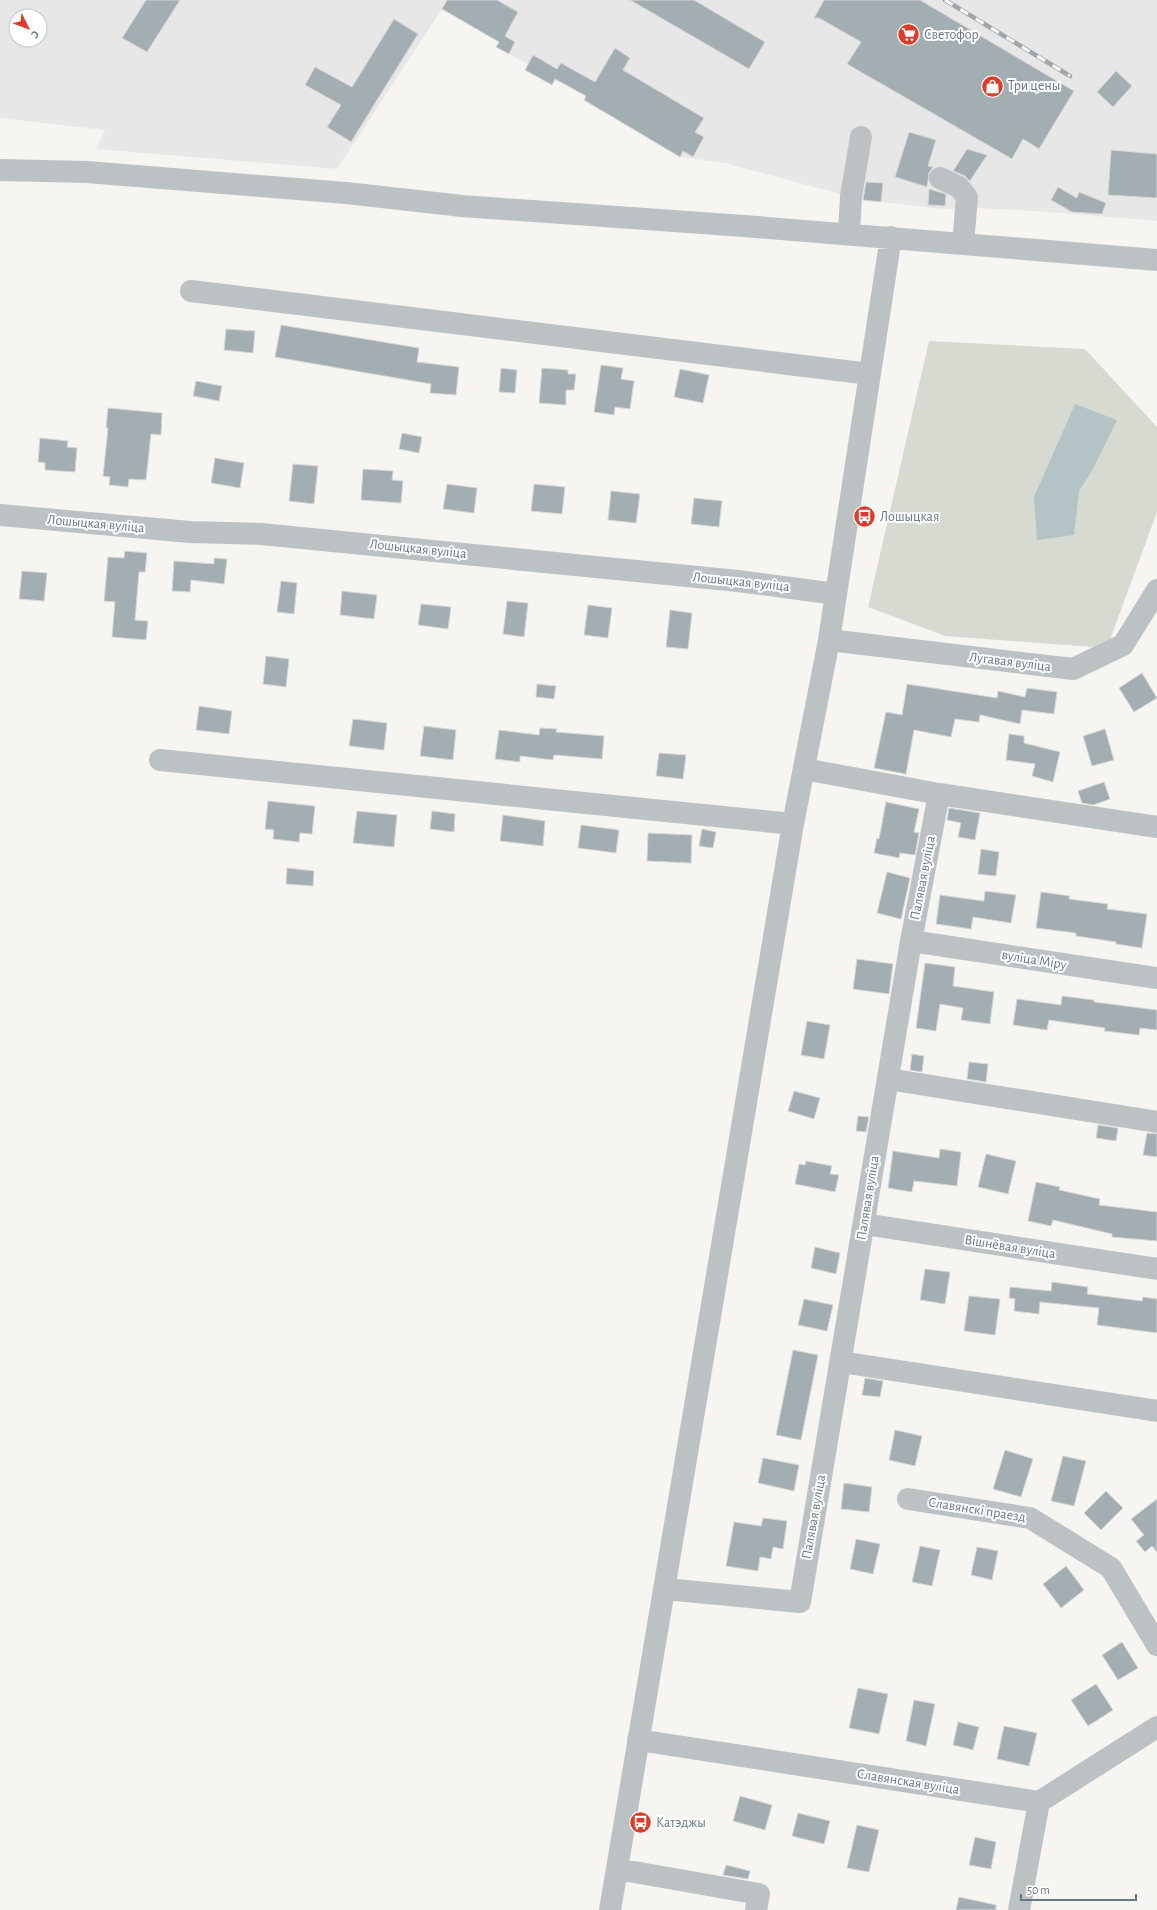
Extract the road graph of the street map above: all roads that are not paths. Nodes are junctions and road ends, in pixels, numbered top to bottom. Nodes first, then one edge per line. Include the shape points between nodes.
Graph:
1 (861, 137) dead end
2 (0, 170) edge
3 (940, 178) dead end
4 (849, 234) junction
5 (890, 238) junction
6 (963, 244) junction
7 (1157, 260) edge
8 (191, 291) dead end
9 (870, 374) junction
10 (0, 515) edge
11 (1157, 590) edge
12 (836, 594) junction
13 (829, 640) junction
14 (160, 760) dead end
15 (804, 769) junction
16 (939, 794) junction
17 (1154, 820) edge
18 (793, 824) junction
19 (911, 941) junction
20 (1157, 978) edge
21 (888, 1079) junction
22 (1157, 1122) edge
23 (864, 1224) junction
24 (1157, 1269) edge
25 (841, 1362) junction
26 (1157, 1411) edge
27 (908, 1499) dead end
28 (665, 1589) junction
29 (1157, 1645) edge
30 (1157, 1727) edge
31 (638, 1740) junction
32 (1039, 1802) junction
33 (617, 1869) junction
34 (758, 1902) edge
35 (610, 1910) edge
36 (1018, 1910) edge

1 - 4 street via 851,196
2 - 4 street via 87,172 346,193 462,206
3 - 6 street via 959,187 967,197
4 - 5 street
5 - 6 street
5 - 9 street
6 - 7 street
8 - 9 street
9 - 12 street
10 - 12 street, Лошыцкая вуліца via 190,532 261,534 738,581
11 - 13 street, Лугавая вуліца via 1124,645 1072,669
12 - 13 street
13 - 15 street
14 - 18 street
15 - 16 street
15 - 18 street
16 - 17 street
16 - 19 street, Палявая вуліца
18 - 28 street
19 - 20 street, вуліца Міру
19 - 21 street, Палявая вуліца
21 - 22 street
21 - 23 street, Палявая вуліца
23 - 24 street, Вішнёвая вуліца
23 - 25 street, Палявая вуліца
25 - 26 street
25 - 28 street, Палявая вуліца via 800,1602
27 - 29 street, Славянскі праезд via 1030,1518 1111,1568
28 - 31 street
30 - 32 street
31 - 32 street, Славянская вуліца
31 - 33 street
32 - 36 street
33 - 34 street
33 - 35 street

